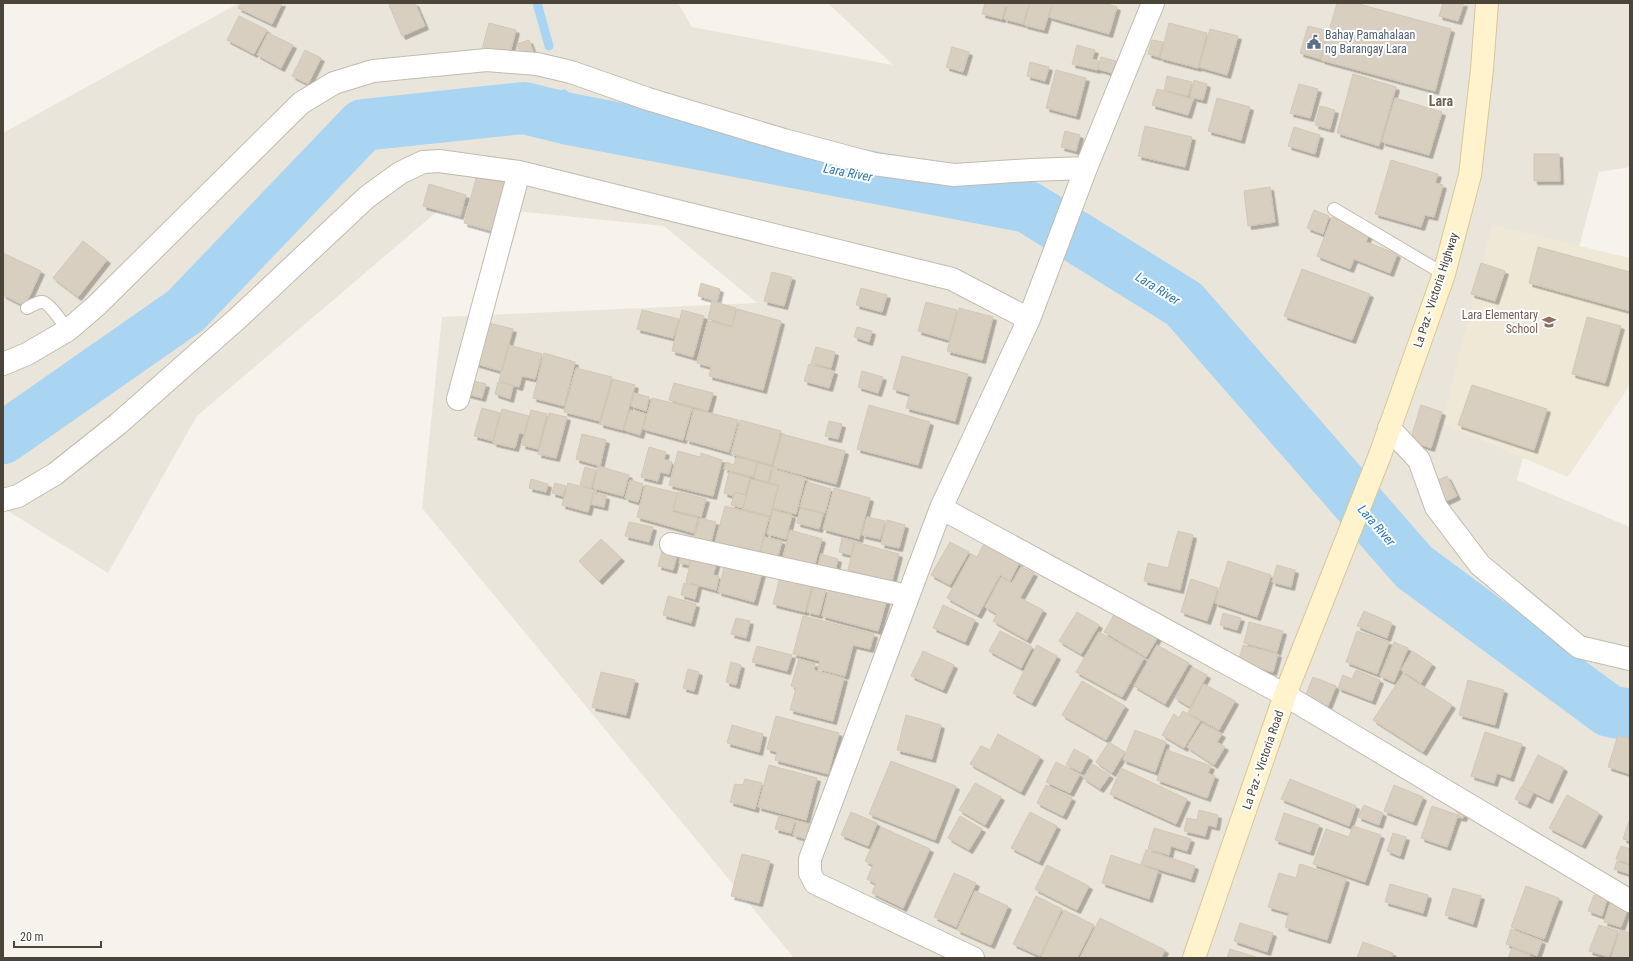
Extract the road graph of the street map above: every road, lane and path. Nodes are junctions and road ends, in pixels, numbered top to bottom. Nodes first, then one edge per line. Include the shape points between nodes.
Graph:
1 (1153, 3) edge
2 (1487, 3) edge
3 (1086, 168) junction
4 (519, 172) junction
5 (1334, 209) dead end
6 (1444, 274) junction
7 (27, 308) dead end
8 (1029, 319) junction
9 (68, 330) junction
10 (3, 364) edge
11 (458, 399) dead end
12 (1390, 428) junction
13 (3, 500) edge
14 (941, 508) junction
15 (671, 544) dead end
16 (1337, 565) joint
17 (908, 596) junction
18 (1630, 659) edge
19 (1285, 695) junction
20 (1630, 901) edge
21 (973, 958) edge
22 (1194, 958) edge

1 - 3 street
2 - 6 main road, La Paz - Victoria Highway via 1470,175
3 - 8 street
3 - 9 street via 954,175 874,164 777,138 648,99 571,72 537,64 487,60 373,71 334,83 301,103
4 - 8 street via 952,279
4 - 11 street
4 - 13 street via 439,161 423,162 400,173 367,197 237,319 118,424 55,474 18,496
5 - 6 lane
6 - 12 main road, La Paz - Victoria Highway
7 - 9 lane via 44,303
8 - 14 street
9 - 10 street via 27,354
12 - 16 main road, La Paz - Victoria Highway
12 - 18 street via 1419,460 1436,507 1480,566 1579,647
14 - 17 street
14 - 19 street
15 - 17 street
16 - 19 main road, La Paz - Victoria Road
17 - 21 street via 810,859 810,873 816,883
19 - 20 street
19 - 22 main road, La Paz - Victoria Road

